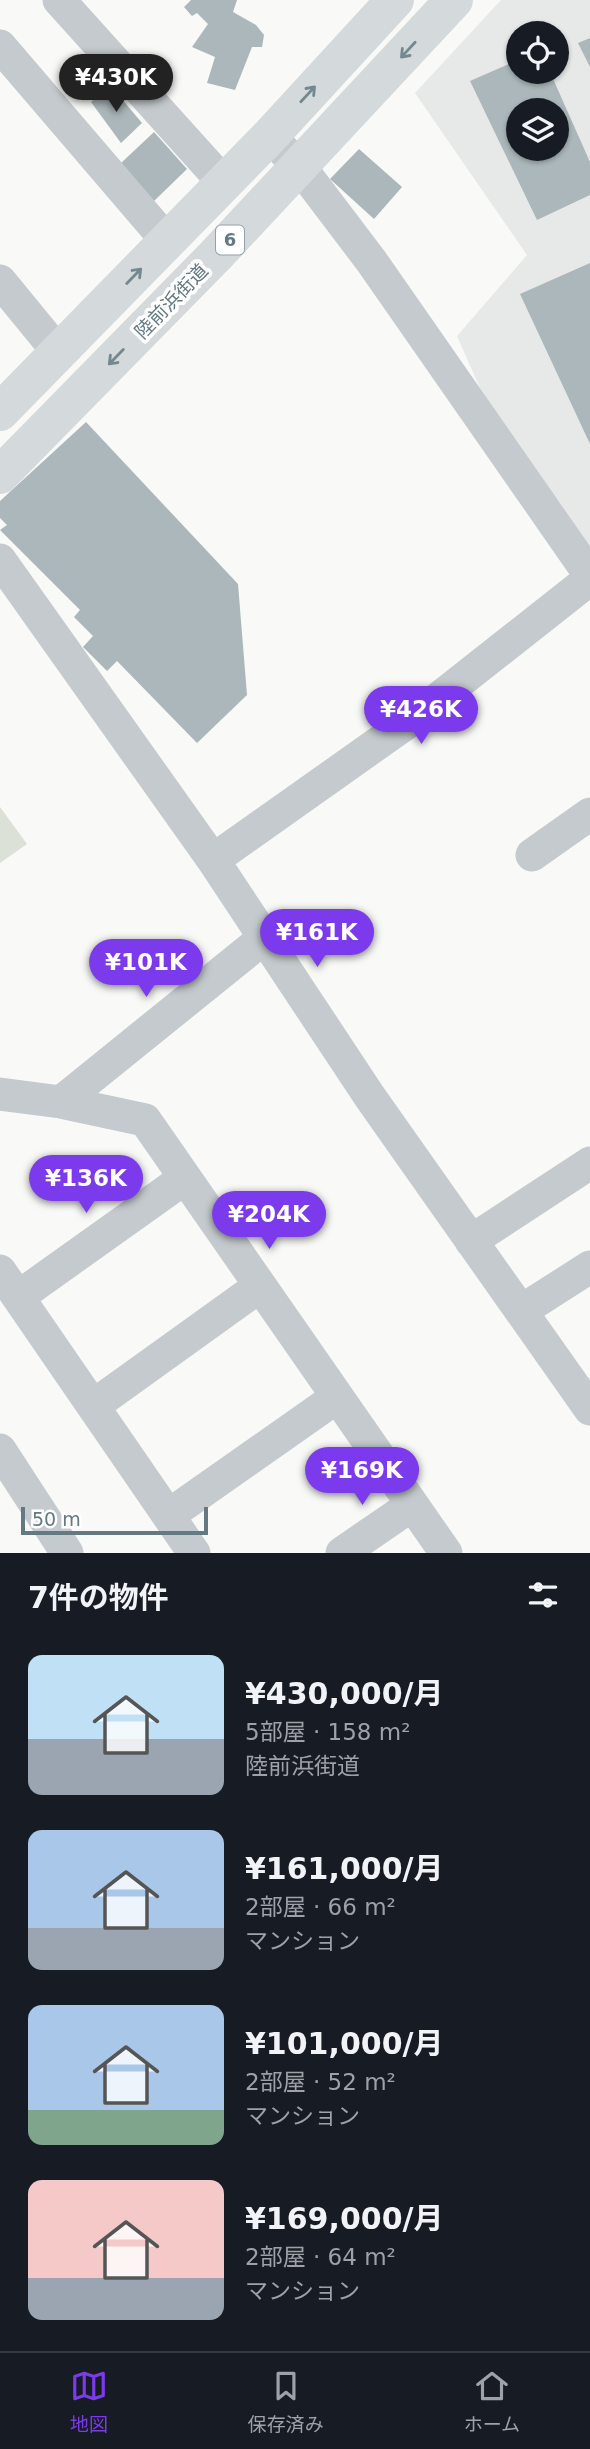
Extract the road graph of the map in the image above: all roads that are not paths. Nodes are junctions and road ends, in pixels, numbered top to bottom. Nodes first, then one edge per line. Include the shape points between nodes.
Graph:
1 (59, 0) edge
2 (395, 0) edge
3 (454, 0) edge
4 (0, 46) edge
5 (269, 137) junction
6 (300, 167) junction
7 (224, 183) junction
8 (168, 242) junction
9 (0, 281) edge
10 (59, 353) junction
11 (0, 412) edge
12 (0, 475) edge
13 (0, 560) edge
14 (590, 577) edge
15 (590, 814) edge
16 (532, 855) dead end
17 (212, 860) junction
18 (264, 938) junction
19 (0, 1094) edge
20 (61, 1102) junction
21 (590, 1163) edge
22 (185, 1178) junction
23 (471, 1241) junction
24 (590, 1267) edge
25 (9, 1284) edge
26 (260, 1286) junction
27 (521, 1311) junction
28 (337, 1397) junction
29 (93, 1406) junction
30 (590, 1409) edge
31 (0, 1450) edge
32 (412, 1505) junction
33 (169, 1515) junction
34 (67, 1553) edge
35 (194, 1553) edge
36 (342, 1553) edge
37 (446, 1553) edge

1 - 7 street
5 -> 2 highway, 6
3 -> 6 highway, 陸前浜街道 / 6
4 - 8 street
5 - 6 street
5 - 7 highway, 6
6 -> 12 highway, 陸前浜街道 / 6
6 - 14 street via 372,261
7 - 8 highway, 6
10 -> 8 highway, 6
9 - 10 street
10 - 11 highway, 6
13 - 17 street
14 - 17 street via 415,717
15 - 16 street
17 - 18 street
18 - 20 street
18 - 23 street
19 - 20 street
20 - 22 street via 145,1120
21 - 23 street
22 - 25 street
22 - 26 street
23 - 27 street
24 - 27 street
25 - 29 street
26 - 28 street
26 - 29 street
27 - 30 street
28 - 32 street
28 - 33 street
29 - 33 street
31 - 34 street
32 - 36 street
32 - 37 street
33 - 35 street

